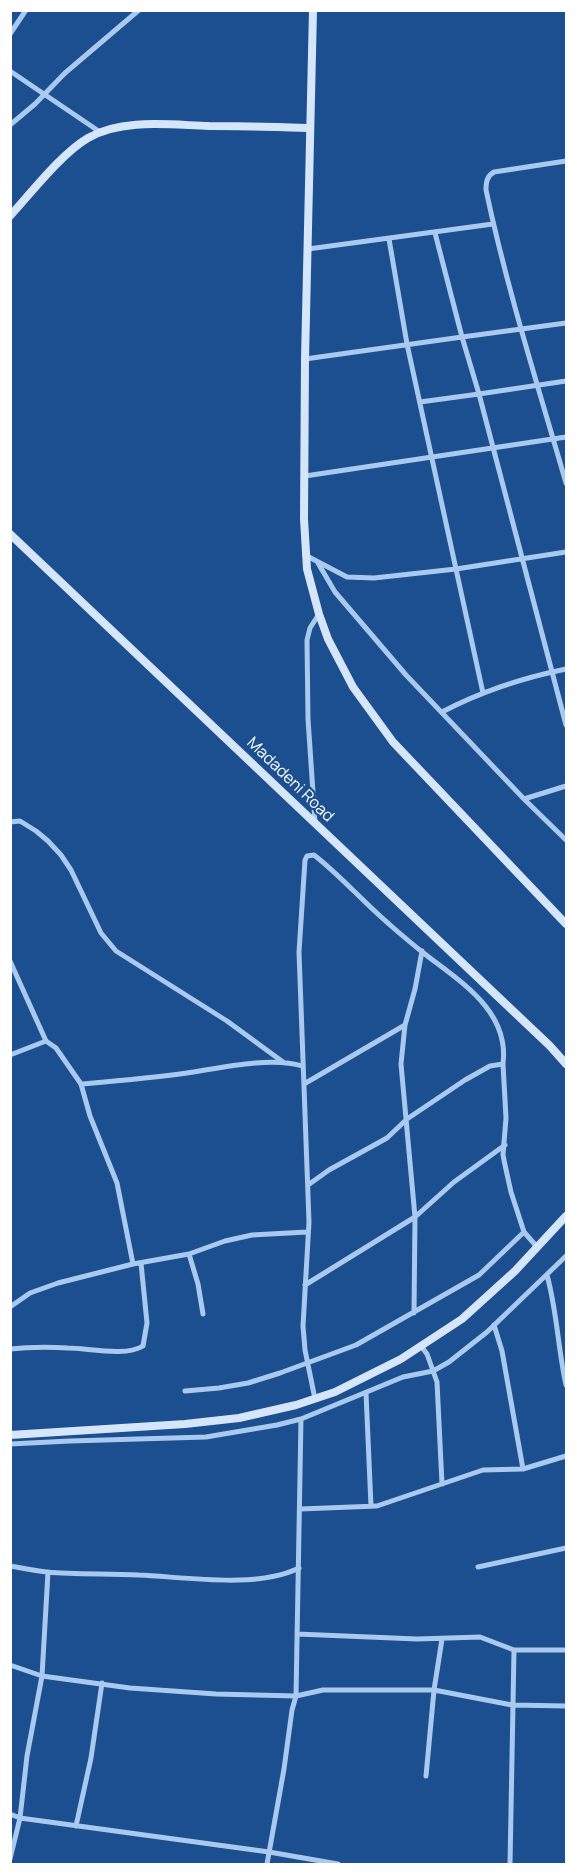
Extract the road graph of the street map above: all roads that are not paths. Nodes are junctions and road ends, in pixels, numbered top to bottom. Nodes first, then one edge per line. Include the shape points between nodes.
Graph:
1 (26, 10) edge
2 (139, 10) edge
3 (313, 10) edge
4 (10, 33) edge
5 (10, 71) edge
6 (45, 94) junction
7 (10, 125) edge
8 (310, 128) junction
9 (100, 132) junction
10 (567, 161) edge
11 (10, 216) edge
12 (493, 224) junction
13 (435, 233) junction
14 (388, 239) junction
15 (308, 249) junction
16 (567, 323) edge
17 (522, 329) junction
18 (462, 337) junction
19 (407, 344) junction
20 (305, 359) junction
21 (567, 381) edge
22 (537, 386) junction
23 (479, 394) junction
24 (420, 402) junction
25 (567, 437) edge
26 (554, 440) junction
27 (494, 448) junction
28 (432, 458) junction
29 (304, 476) junction
30 (567, 483) edge
31 (10, 534) edge
32 (567, 552) edge
33 (305, 555) junction
34 (522, 559) junction
35 (318, 563) junction
36 (456, 569) junction
37 (319, 614) junction
38 (567, 669) edge
39 (552, 672) junction
40 (483, 693) junction
41 (442, 712) junction
42 (567, 725) edge
43 (567, 786) edge
44 (524, 799) junction
45 (10, 822) edge
46 (315, 822) junction
47 (567, 840) edge
48 (567, 924) edge
49 (422, 951) junction
50 (10, 961) edge
51 (405, 1025) junction
52 (46, 1041) junction
53 (550, 1046) junction
54 (10, 1055) edge
55 (567, 1057) edge
56 (283, 1062) junction
57 (503, 1064) junction
58 (567, 1064) edge
59 (302, 1066) junction
60 (81, 1084) junction
61 (304, 1084) junction
62 (407, 1119) junction
63 (505, 1145) junction
64 (308, 1185) junction
65 (567, 1216) edge
66 (416, 1218) junction
67 (307, 1232) junction
68 (524, 1232) junction
69 (538, 1248) junction
70 (189, 1254) junction
71 (567, 1256) edge
72 (141, 1263) junction
73 (132, 1264) junction
74 (547, 1275) junction
75 (305, 1285) junction
76 (10, 1307) edge
77 (414, 1313) junction
78 (203, 1314) dead end
79 (494, 1325) junction
80 (421, 1346) junction
81 (10, 1349) edge
82 (308, 1364) junction
83 (433, 1371) junction
84 (567, 1385) edge
85 (185, 1391) dead end
86 (366, 1393) junction
87 (315, 1399) junction
88 (301, 1419) junction
89 (10, 1435) edge
90 (10, 1444) edge
91 (567, 1456) edge
92 (523, 1469) junction
93 (442, 1484) junction
94 (371, 1506) junction
95 (300, 1509) junction
96 (567, 1548) edge
97 (10, 1566) edge
98 (478, 1567) dead end
99 (299, 1568) junction
100 (48, 1572) junction
101 (297, 1634) junction
102 (441, 1639) junction
103 (514, 1650) junction
104 (567, 1650) edge
105 (10, 1665) edge
106 (42, 1676) junction
107 (102, 1683) junction
108 (434, 1690) junction
109 (296, 1696) junction
110 (513, 1705) junction
111 (567, 1706) edge
112 (426, 1776) dead end
113 (10, 1814) edge
114 (20, 1818) junction
115 (76, 1826) junction
116 (269, 1852) junction
117 (10, 1859) edge
118 (267, 1864) edge
119 (338, 1864) edge
120 (510, 1864) edge

1 - 4 street
2 - 6 street
3 - 8 street
5 - 6 street
6 - 7 street
6 - 9 street
8 - 9 street via 153,124
8 - 15 street
9 - 11 street via 70,152
10 - 12 street via 489,175 486,190
12 - 13 street
12 - 17 street
13 - 14 street
13 - 18 street
14 - 15 street
14 - 19 street
15 - 20 street
16 - 17 street
17 - 18 street
17 - 22 street
18 - 19 street
18 - 23 street
19 - 20 street
19 - 24 street
20 - 29 street
21 - 22 street
22 - 23 street
22 - 26 street
23 - 24 street
23 - 27 street
24 - 28 street
25 - 26 street
26 - 27 street
26 - 30 street
27 - 28 street
27 - 34 street
28 - 29 street
28 - 36 street
29 - 33 street
31 - 46 street, Madadeni Road
32 - 34 street
33 - 35 street
33 - 37 street
34 - 36 street
34 - 39 street
35 - 36 street via 355,578
35 - 41 street via 347,608
36 - 40 street
37 - 46 street via 307,640
37 - 48 street via 353,687 393,742
38 - 39 street
39 - 40 street
39 - 42 street
40 - 41 street
41 - 44 street
43 - 44 street
44 - 47 street
45 - 56 street via 20,821 36,831 62,855 101,933 116,951 227,1021
46 - 53 street, Madadeni Road
49 - 51 street
49 - 57 street via 458,978 496,1022 502,1035
49 - 59 street via 329,867 314,855 307,856 298,952
50 - 52 street
51 - 61 street
51 - 62 street via 402,1081
52 - 54 street
52 - 60 street via 56,1048
53 - 55 street, Madadeni Road
53 - 58 street, Madadeni Road
56 - 59 street
56 - 60 street
57 - 62 street via 479,1071
57 - 63 street
59 - 61 street
60 - 73 street via 117,1183
61 - 64 street
62 - 64 street via 387,1138
62 - 66 street
63 - 66 street via 454,1182
63 - 68 street via 503,1155 511,1192
64 - 67 street
65 - 69 street
66 - 75 street
66 - 77 street
67 - 70 street via 252,1234
67 - 75 street
68 - 69 street
68 - 77 street via 479,1275
69 - 80 street via 462,1319
70 - 72 street
70 - 78 street
71 - 74 street
72 - 73 street
72 - 81 street via 147,1323 143,1346 120,1351
73 - 76 street via 49,1285
74 - 79 street
74 - 84 street
75 - 82 street via 303,1326
77 - 82 street via 356,1346
79 - 83 street via 465,1351
79 - 92 street
80 - 83 street
80 - 87 street via 386,1367
82 - 85 street via 234,1386
82 - 87 street
83 - 86 street via 403,1377
83 - 93 street via 438,1388
86 - 88 street
86 - 94 street
87 - 89 street via 212,1422
88 - 90 street via 206,1437
88 - 95 street
91 - 92 street
92 - 93 street via 483,1470
93 - 94 street
94 - 95 street
95 - 99 street
96 - 98 street
97 - 100 street
99 - 100 street via 270,1577 233,1579
99 - 101 street
100 - 106 street
101 - 102 street
101 - 109 street
102 - 103 street via 480,1637
102 - 108 street
103 - 104 street
103 - 110 street
105 - 106 street
106 - 107 street
106 - 114 street
107 - 109 street via 216,1694
107 - 115 street
108 - 109 street via 323,1690
108 - 110 street
108 - 112 street
109 - 116 street
110 - 111 street
110 - 120 street
113 - 114 street
114 - 115 street
114 - 117 street
115 - 116 street
116 - 118 street
116 - 119 street

